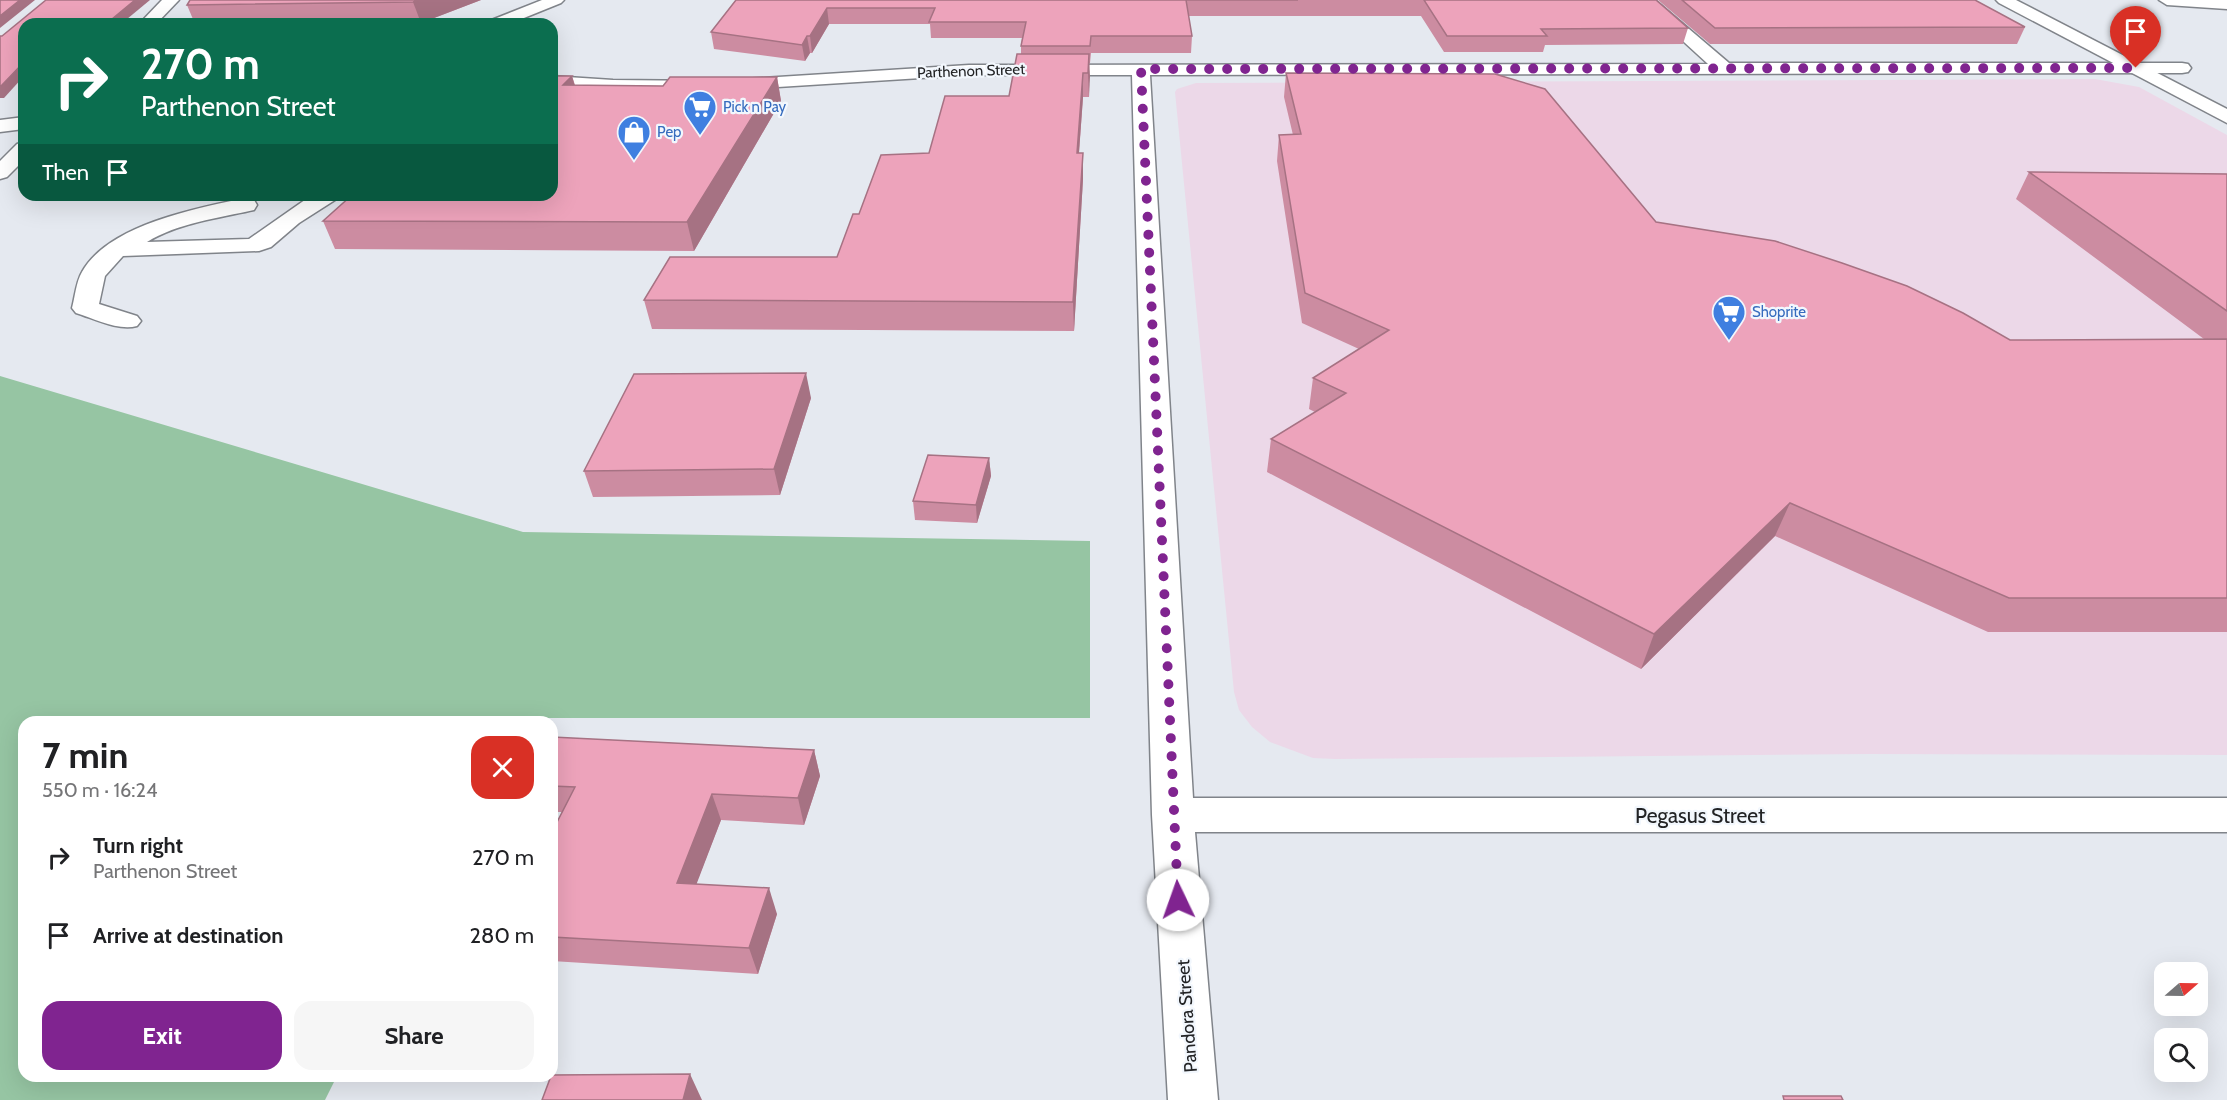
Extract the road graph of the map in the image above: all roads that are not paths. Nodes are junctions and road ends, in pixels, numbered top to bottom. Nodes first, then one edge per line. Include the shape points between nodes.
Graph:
1 (171, 0) edge
2 (556, 0) edge
3 (1646, 0) edge
4 (2004, 0) edge
5 (2167, 0) edge
6 (2227, 4) edge
7 (153, 18) edge
8 (510, 18) edge
9 (2151, 53) dead end
10 (2136, 68) junction
11 (2182, 68) junction
12 (1141, 69) junction
13 (1725, 69) junction
14 (2200, 77) dead end
15 (558, 81) edge
16 (2227, 117) edge
17 (18, 124) edge
18 (0, 126) edge
19 (18, 154) edge
20 (0, 173) edge
21 (318, 201) edge
22 (246, 206) dead end
23 (115, 251) junction
24 (128, 321) dead end
25 (1173, 815) junction
26 (2227, 815) edge
27 (1193, 1100) edge

1 - 7 street
2 - 8 street
3 - 13 street
4 - 10 street
5 - 6 street
9 - 11 street
10 - 11 street, Parthenon Street
10 - 13 street, Parthenon Street
10 - 16 street
11 - 14 street
12 - 13 street, Parthenon Street
12 - 15 street, Parthenon Street via 932,70 713,86
12 - 25 street, Pandora Street
17 - 18 street
19 - 20 street
21 - 23 street via 263,242 251,246
22 - 23 street via 202,214 147,232
23 - 24 street via 93,274 85,308
25 - 26 street, Pegasus Street
25 - 27 street, Pandora Street

